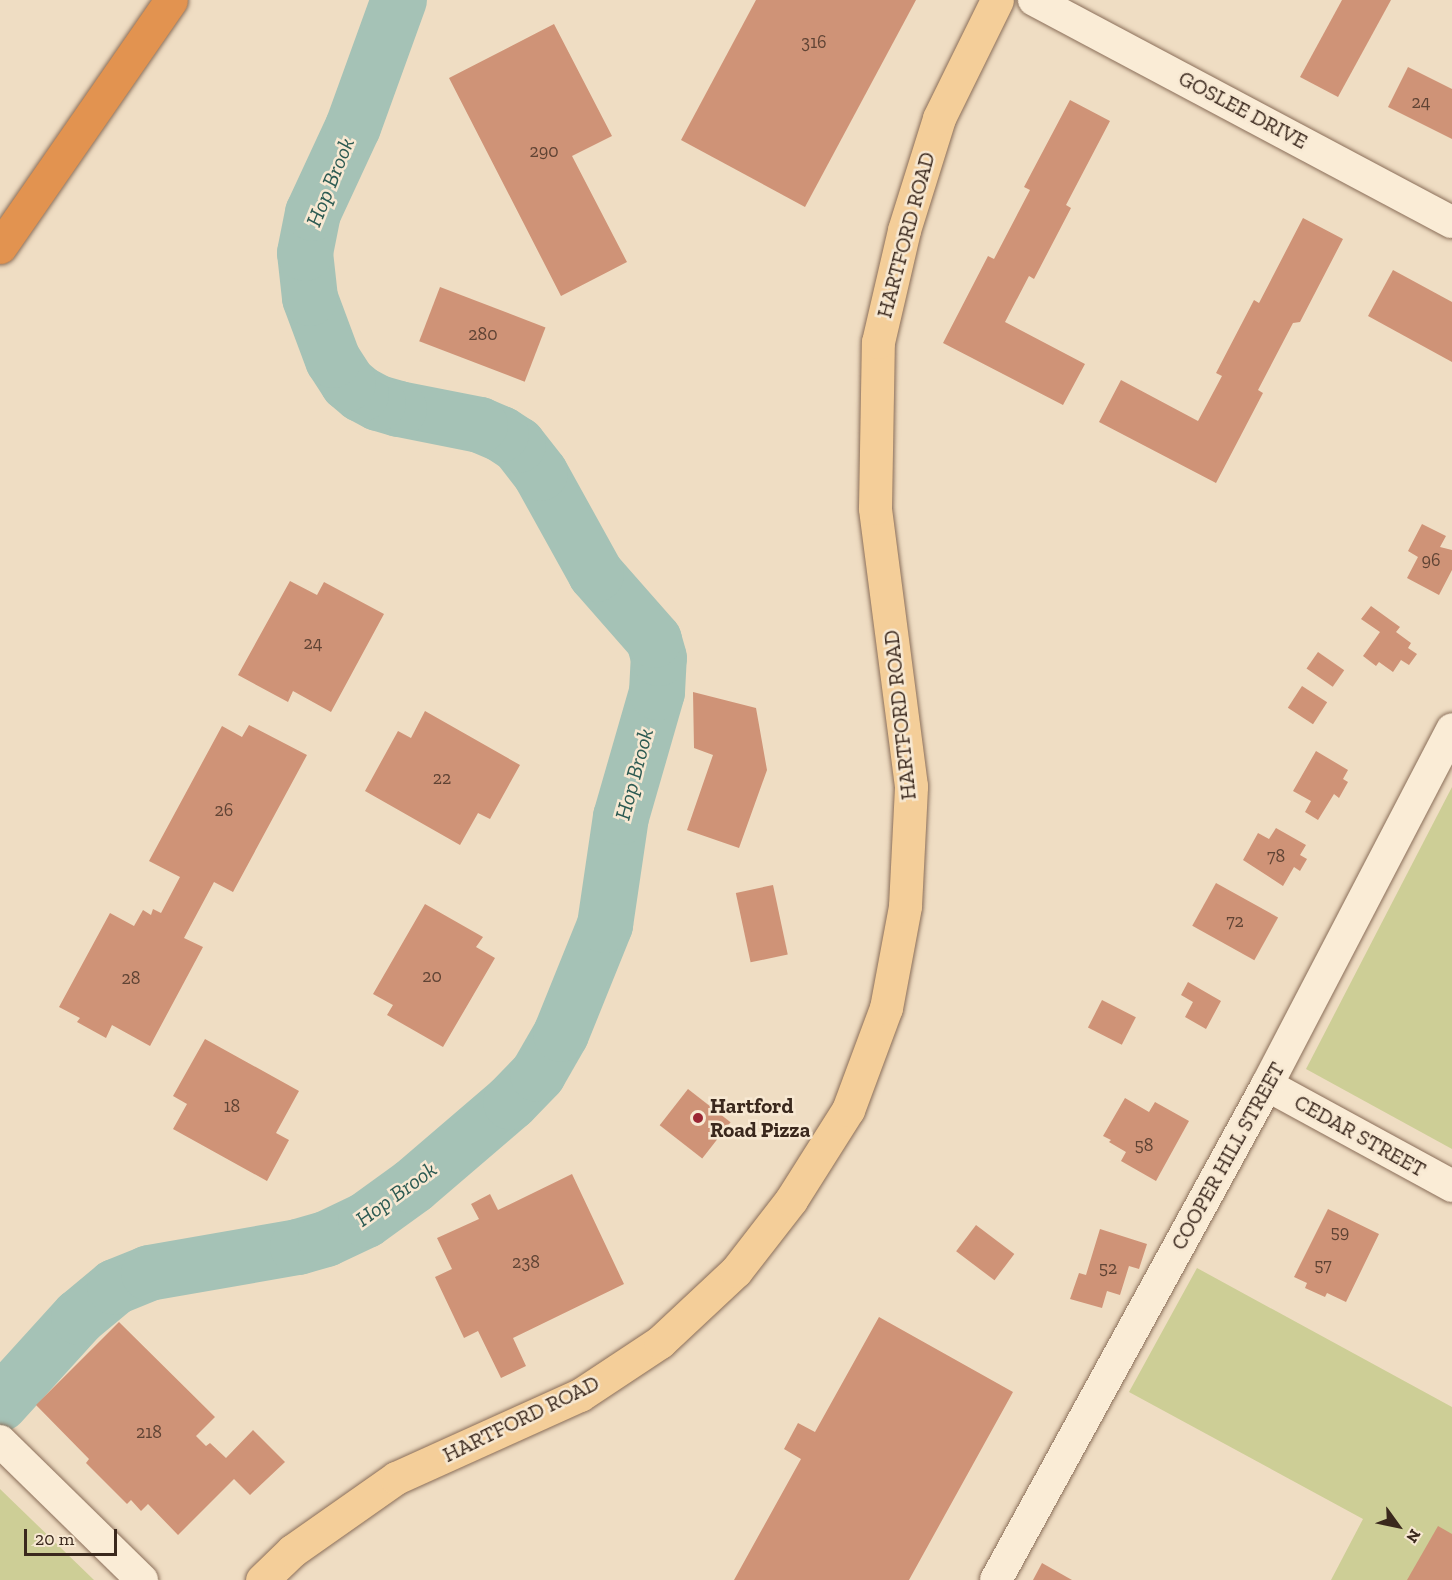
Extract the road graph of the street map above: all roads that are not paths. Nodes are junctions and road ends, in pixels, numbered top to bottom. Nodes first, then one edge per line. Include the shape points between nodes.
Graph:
1 (171, 0) edge
2 (997, 0) edge
3 (1034, 0) edge
4 (1452, 222) edge
5 (0, 247) edge
6 (1452, 729) edge
7 (1268, 1085) junction
8 (1452, 1186) edge
9 (0, 1441) edge
10 (142, 1580) edge
11 (262, 1580) edge
12 (996, 1580) edge

1 - 5 highway
2 - 11 main road, HARTFORD ROAD via 939,118 904,230 878,342 875,508 911,786 905,906 886,1008 848,1110 791,1200 736,1271 660,1342 580,1395 396,1478 292,1551
3 - 4 street, GOSLEE DRIVE
6 - 7 street, COOPER HILL STREET
7 - 8 street, CEDAR STREET
7 - 12 street, COOPER HILL STREET
9 - 10 street

